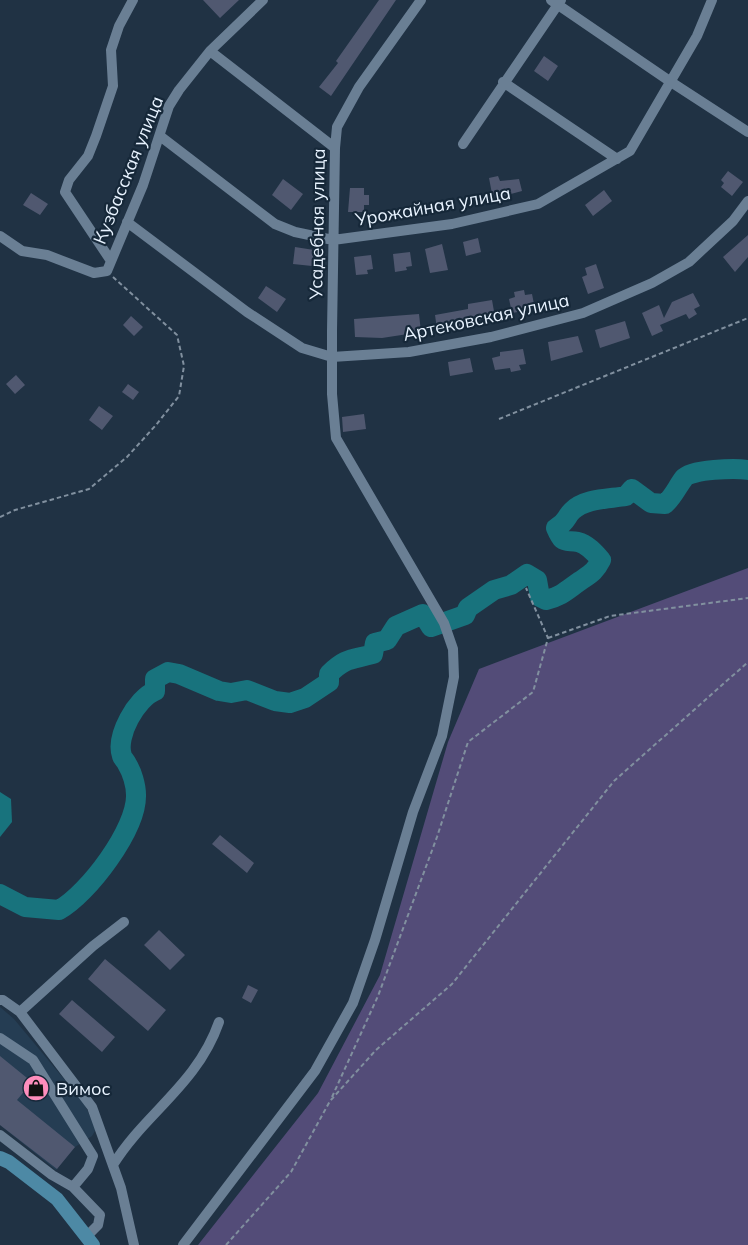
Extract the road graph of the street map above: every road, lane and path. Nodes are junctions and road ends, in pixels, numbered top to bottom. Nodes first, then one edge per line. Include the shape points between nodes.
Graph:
1 (133, 0) edge
2 (263, 0) edge
3 (421, 0) edge
4 (712, 0) edge
5 (557, 2) edge
6 (210, 51) junction
7 (503, 82) junction
8 (671, 82) junction
9 (748, 132) edge
10 (160, 136) junction
11 (463, 144) dead end
12 (334, 148) junction
13 (617, 159) junction
14 (748, 201) edge
15 (128, 222) junction
16 (0, 236) edge
17 (333, 240) junction
18 (109, 266) junction
19 (748, 318) edge
20 (332, 357) junction
21 (499, 419) dead end
22 (0, 517) edge
23 (526, 588) dead end
24 (748, 598) edge
25 (548, 638) junction
26 (748, 662) edge
27 (124, 922) dead end
28 (0, 1000) edge
29 (20, 1012) junction
30 (219, 1023) dead end
31 (0, 1038) edge
32 (330, 1101) junction
33 (0, 1135) edge
34 (0, 1158) edge
35 (113, 1165) junction
36 (73, 1187) junction
37 (90, 1241) edge
38 (134, 1245) edge
39 (183, 1245) edge
40 (226, 1245) edge

1 - 18 lane via 111,50 113,86 103,116 88,156 69,180 65,192
2 - 6 lane, Кузбасская улица
3 - 12 lane, Усадебная улица via 359,87 337,127
4 - 8 lane, Урожайная улица
5 - 7 lane
5 - 8 lane
6 - 10 lane, Кузбасская улица via 169,106
6 - 12 lane
7 - 11 lane
7 - 13 lane
8 - 9 lane
8 - 13 lane, Урожайная улица via 630,151
10 - 15 lane, Кузбасская улица
10 - 17 lane, Урожайная улица via 275,224
12 - 17 lane, Усадебная улица
13 - 17 lane, Урожайная улица via 538,204 452,224
14 - 20 lane, Артековская улица via 733,221 689,262 583,313 490,337 409,352
15 - 18 lane, Кузбасская улица
15 - 20 lane, Артековская улица via 247,312 302,348
16 - 18 lane, Кузбасская улица via 22,251 47,255 94,273
17 - 20 lane, Усадебная улица
18 - 22 path via 177,334 184,366 178,396 127,457 89,489
19 - 21 path
20 - 39 lane, Усадебная улица via 336,438 444,623 453,649 454,677 442,736 413,812 353,1003 315,1071
23 - 25 path
24 - 25 path via 610,616
25 - 32 path via 533,692 468,742 378,996
26 - 32 path via 614,782 452,984 376,1050
27 - 29 lane
28 - 29 lane
29 - 35 lane via 92,1107
30 - 35 lane via 192,1074
31 - 36 lane via 33,1060 93,1156
32 - 40 path via 291,1172
33 - 36 lane
34 - 37 main road via 57,1199
35 - 38 lane
36 - 37 lane via 100,1215

